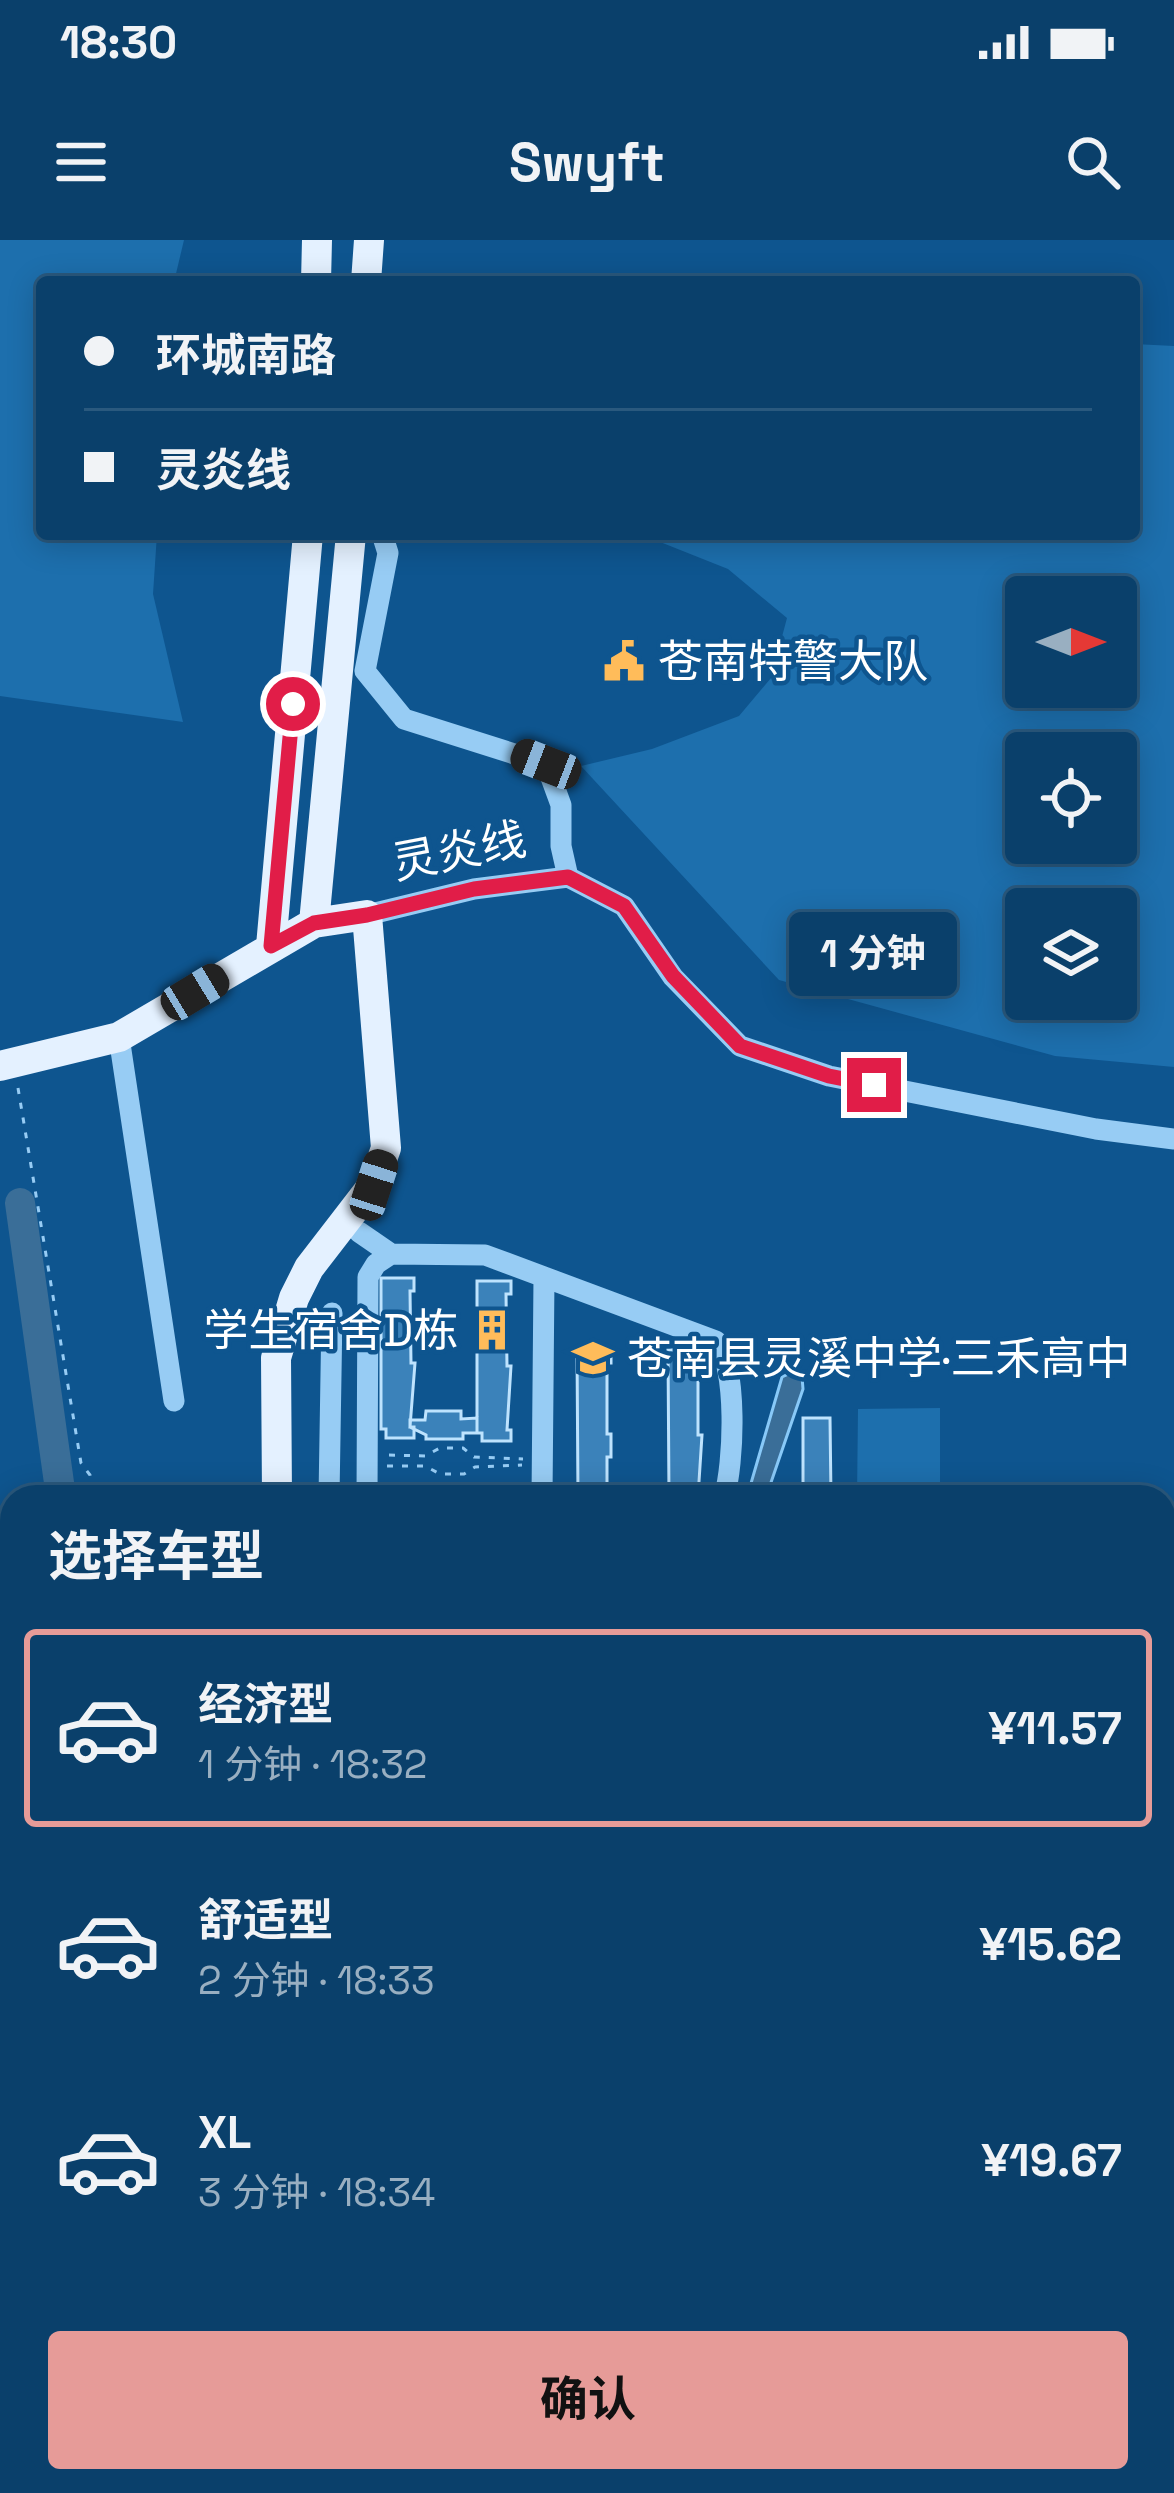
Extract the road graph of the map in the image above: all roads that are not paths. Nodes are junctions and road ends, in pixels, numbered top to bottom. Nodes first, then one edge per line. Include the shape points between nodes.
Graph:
1 (317, 240) edge
2 (369, 240) edge
3 (316, 276) edge
4 (366, 276) edge
5 (307, 540) edge
6 (350, 540) edge
7 (384, 540) edge
8 (568, 877) junction
9 (367, 915) junction
10 (314, 923) junction
11 (271, 946) junction
12 (118, 1037) junction
13 (7, 1064) edge
14 (1174, 1139) edge
15 (359, 1232) dead end
16 (391, 1254) junction
17 (544, 1277) junction
18 (332, 1312) dead end
19 (174, 1401) dead end
20 (277, 1485) edge
21 (328, 1485) edge
22 (367, 1485) edge
23 (542, 1485) edge
24 (728, 1485) edge

1 - 3 main road
2 - 4 main road
5 - 11 main road
6 - 10 main road
7 - 8 street via 365,671 404,719 546,764 561,805
8 - 9 street, 灵炎线
8 - 14 street, 灵炎线 via 624,906 673,976 740,1046 829,1076
9 - 10 main road, 灵炎线
9 - 20 main road via 386,1148 374,1185 294,1298 276,1358
10 - 11 main road, 灵炎线
11 - 12 main road, 灵炎线
12 - 13 main road, 灵炎线
12 - 19 street
15 - 16 street
16 - 17 street via 485,1255
16 - 22 street via 368,1277
17 - 23 street
17 - 24 street via 722,1346 730,1386
18 - 21 street

